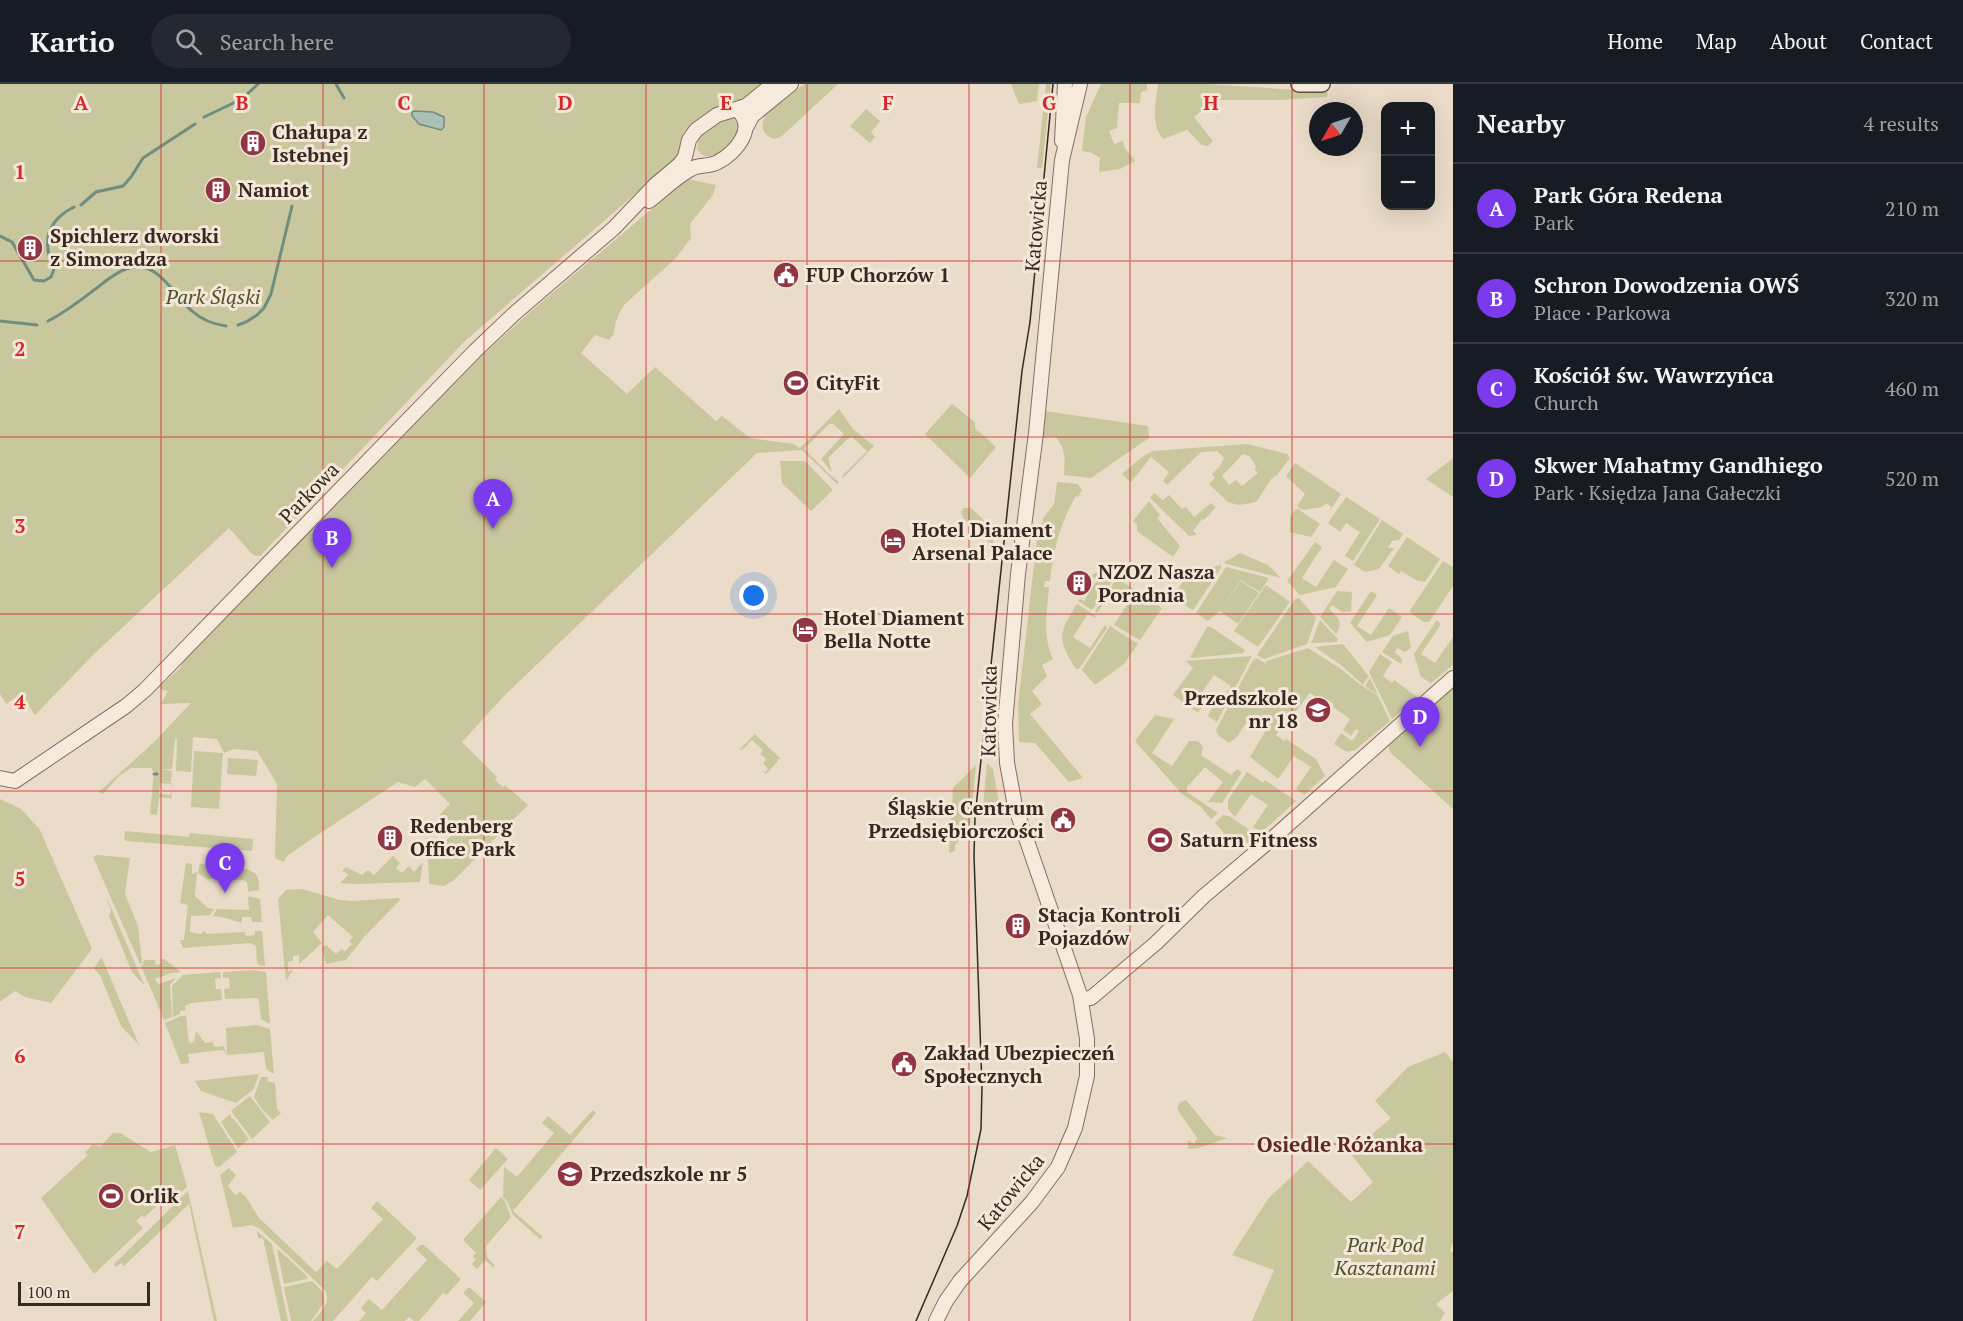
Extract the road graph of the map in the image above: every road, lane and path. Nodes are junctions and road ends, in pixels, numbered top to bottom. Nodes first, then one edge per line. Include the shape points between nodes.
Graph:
1 (773, 84) edge
2 (791, 84) edge
3 (1065, 84) edge
4 (1299, 84) edge
5 (1322, 84) edge
6 (1081, 88) edge
7 (737, 110) junction
8 (747, 126) junction
9 (689, 140) junction
10 (1063, 152) junction
11 (706, 165) junction
12 (623, 220) junction
13 (1453, 678) edge
14 (0, 778) edge
15 (1081, 999) junction
16 (936, 1321) edge

1 - 7 street
2 - 8 street via 752,116
3 - 10 street, Katowicka
4 - 5 main road
6 - 10 street, Katowicka
7 - 8 street
7 - 9 street via 714,117
8 - 11 street via 730,153 717,163
9 - 11 street via 696,157
9 - 12 street, Parkowa via 682,161
10 - 15 street, Katowicka via 1011,644 1005,739 1015,806
11 - 12 street, Parkowa via 690,169
12 - 14 street, Parkowa via 475,351 145,690 15,781
13 - 15 street via 1204,896 1156,943 1091,998
15 - 16 street, Katowicka via 1087,1071 1079,1116 1065,1153 1037,1196 958,1284

